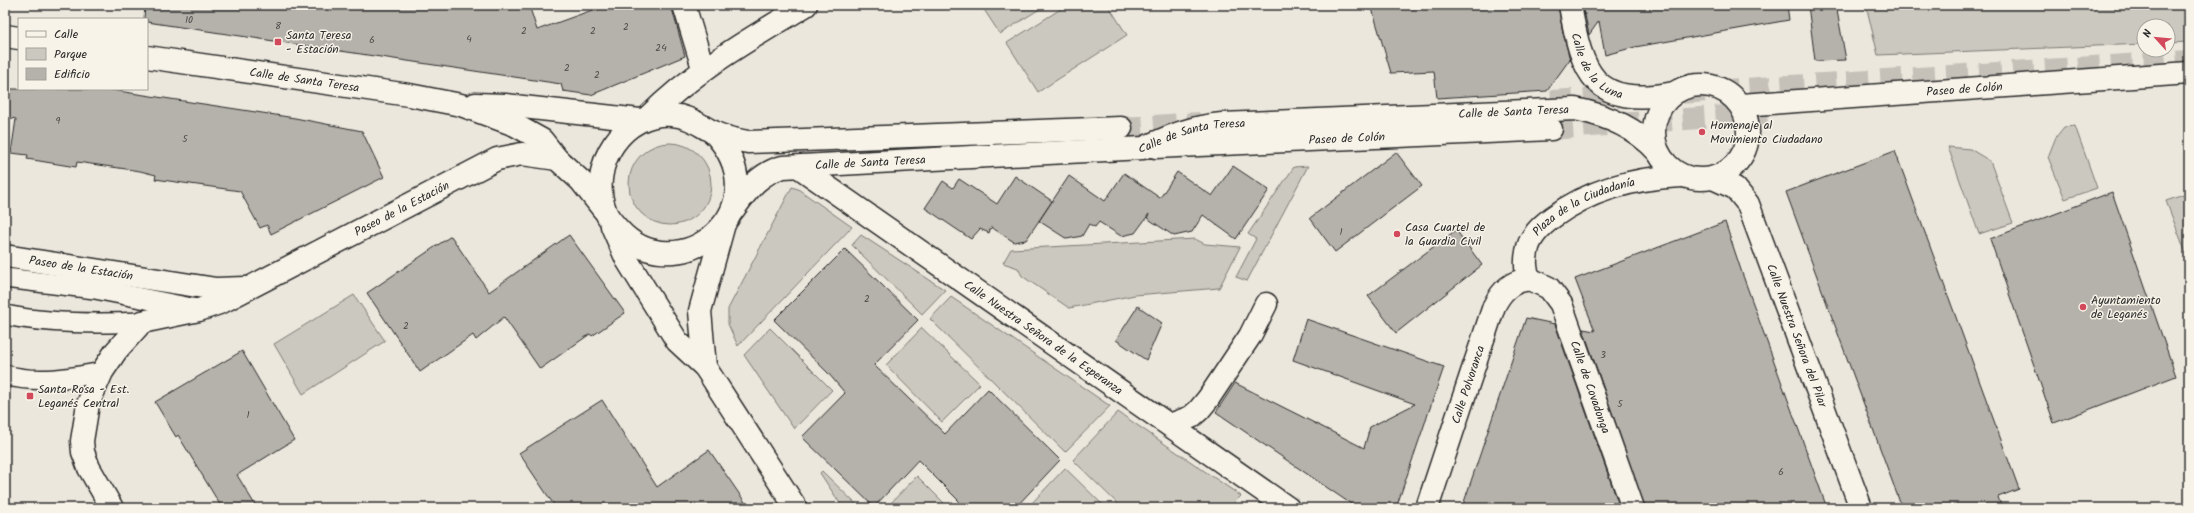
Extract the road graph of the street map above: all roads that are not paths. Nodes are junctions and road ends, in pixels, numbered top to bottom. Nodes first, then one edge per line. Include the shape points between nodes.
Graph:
1 (684, 5) edge
2 (806, 5) edge
3 (1570, 5) edge
4 (5, 36) edge
5 (18, 38) edge
6 (148, 57) edge
7 (703, 68) junction
8 (2189, 73) edge
9 (1674, 93) junction
10 (461, 105) junction
11 (1741, 105) junction
12 (644, 118) junction
13 (1121, 128) tunnel mouth
14 (1551, 129) tunnel mouth
15 (712, 131) junction
16 (1143, 148) junction
17 (1657, 150) junction
18 (557, 159) junction
19 (799, 167) junction
20 (1682, 176) junction
21 (1713, 178) junction
22 (608, 216) junction
23 (728, 217) junction
24 (5, 256) edge
25 (5, 278) edge
26 (1530, 278) junction
27 (252, 287) junction
28 (1266, 304) dead end
29 (200, 310) junction
30 (5, 316) edge
31 (142, 322) junction
32 (705, 367) junction
33 (102, 372) junction
34 (5, 375) edge
35 (1170, 426) junction
36 (112, 508) edge
37 (796, 508) edge
38 (1288, 508) edge
39 (1427, 508) edge
40 (1633, 508) edge
41 (1861, 508) edge

1 - 7 street
2 - 7 street
3 - 9 street, Calle de la Luna via 1580,53 1590,74 1601,85 1621,96 1633,98
4 - 5 street
6 - 10 street, Calle de Santa Teresa via 409,95
7 - 12 street
8 - 11 street, Paseo de Colón
9 - 11 street via 1687,86 1702,84 1717,87 1730,94
9 - 17 street via 1657,115 1654,139
10 - 12 street, Calle de Santa Teresa via 505,104
10 - 18 street, Calle de Santa Teresa via 530,132 542,140
11 - 21 street, Plaza de la Ciudadanía via 1747,119 1746,149 1738,162 1727,172
12 - 15 street via 672,115 692,119
12 - 22 street via 621,133 602,165 600,180
13 - 15 street via 748,142 734,140
14 - 16 street, Paseo de Colón
15 - 23 street via 725,145 733,161 736,192
16 - 17 street, Calle de Santa Teresa via 1176,132 1222,124 1563,109 1586,111 1616,122 1648,140
16 - 19 street, Calle de Santa Teresa
17 - 20 street, Plaza de la Ciudadanía via 1663,161
18 - 22 street, Calle de Santa Teresa via 581,181
18 - 27 street, Paseo de la Estación via 522,154 496,160
19 - 23 street, Calle de Santa Teresa via 783,168 764,174 755,181
19 - 35 street, Calle Nuestra Señora de la Esperanza
20 - 21 street, Plaza de la Ciudadanía via 1698,180
20 - 26 street, Plaza de la Ciudadanía via 1657,177 1606,188 1561,211 1534,234 1528,246 1526,268
21 - 41 street, Calle Nuestra Señora del Pilar via 1735,188 1748,204
22 - 23 street via 634,242 656,251 671,252 685,250 710,238
22 - 32 street via 627,260 677,341
23 - 32 street via 700,311
24 - 27 street, Paseo de la Estación via 216,289
25 - 29 lane, Paseo de la Estación via 95,289
26 - 39 street, Calle Polvoranca via 1510,285 1494,306
26 - 40 street, Calle de Covadonga via 1549,288 1561,304
27 - 29 street, Paseo de la Estación
28 - 35 street via 1250,336 1208,399 1191,417
29 - 31 street, Paseo de la Estación
30 - 31 lane, Paseo de la Estación via 89,324
31 - 33 street via 129,335
32 - 37 street
33 - 34 lane via 39,380
33 - 36 street via 88,404 82,441 89,468
35 - 38 street, Calle Nuestra Señora de la Esperanza

